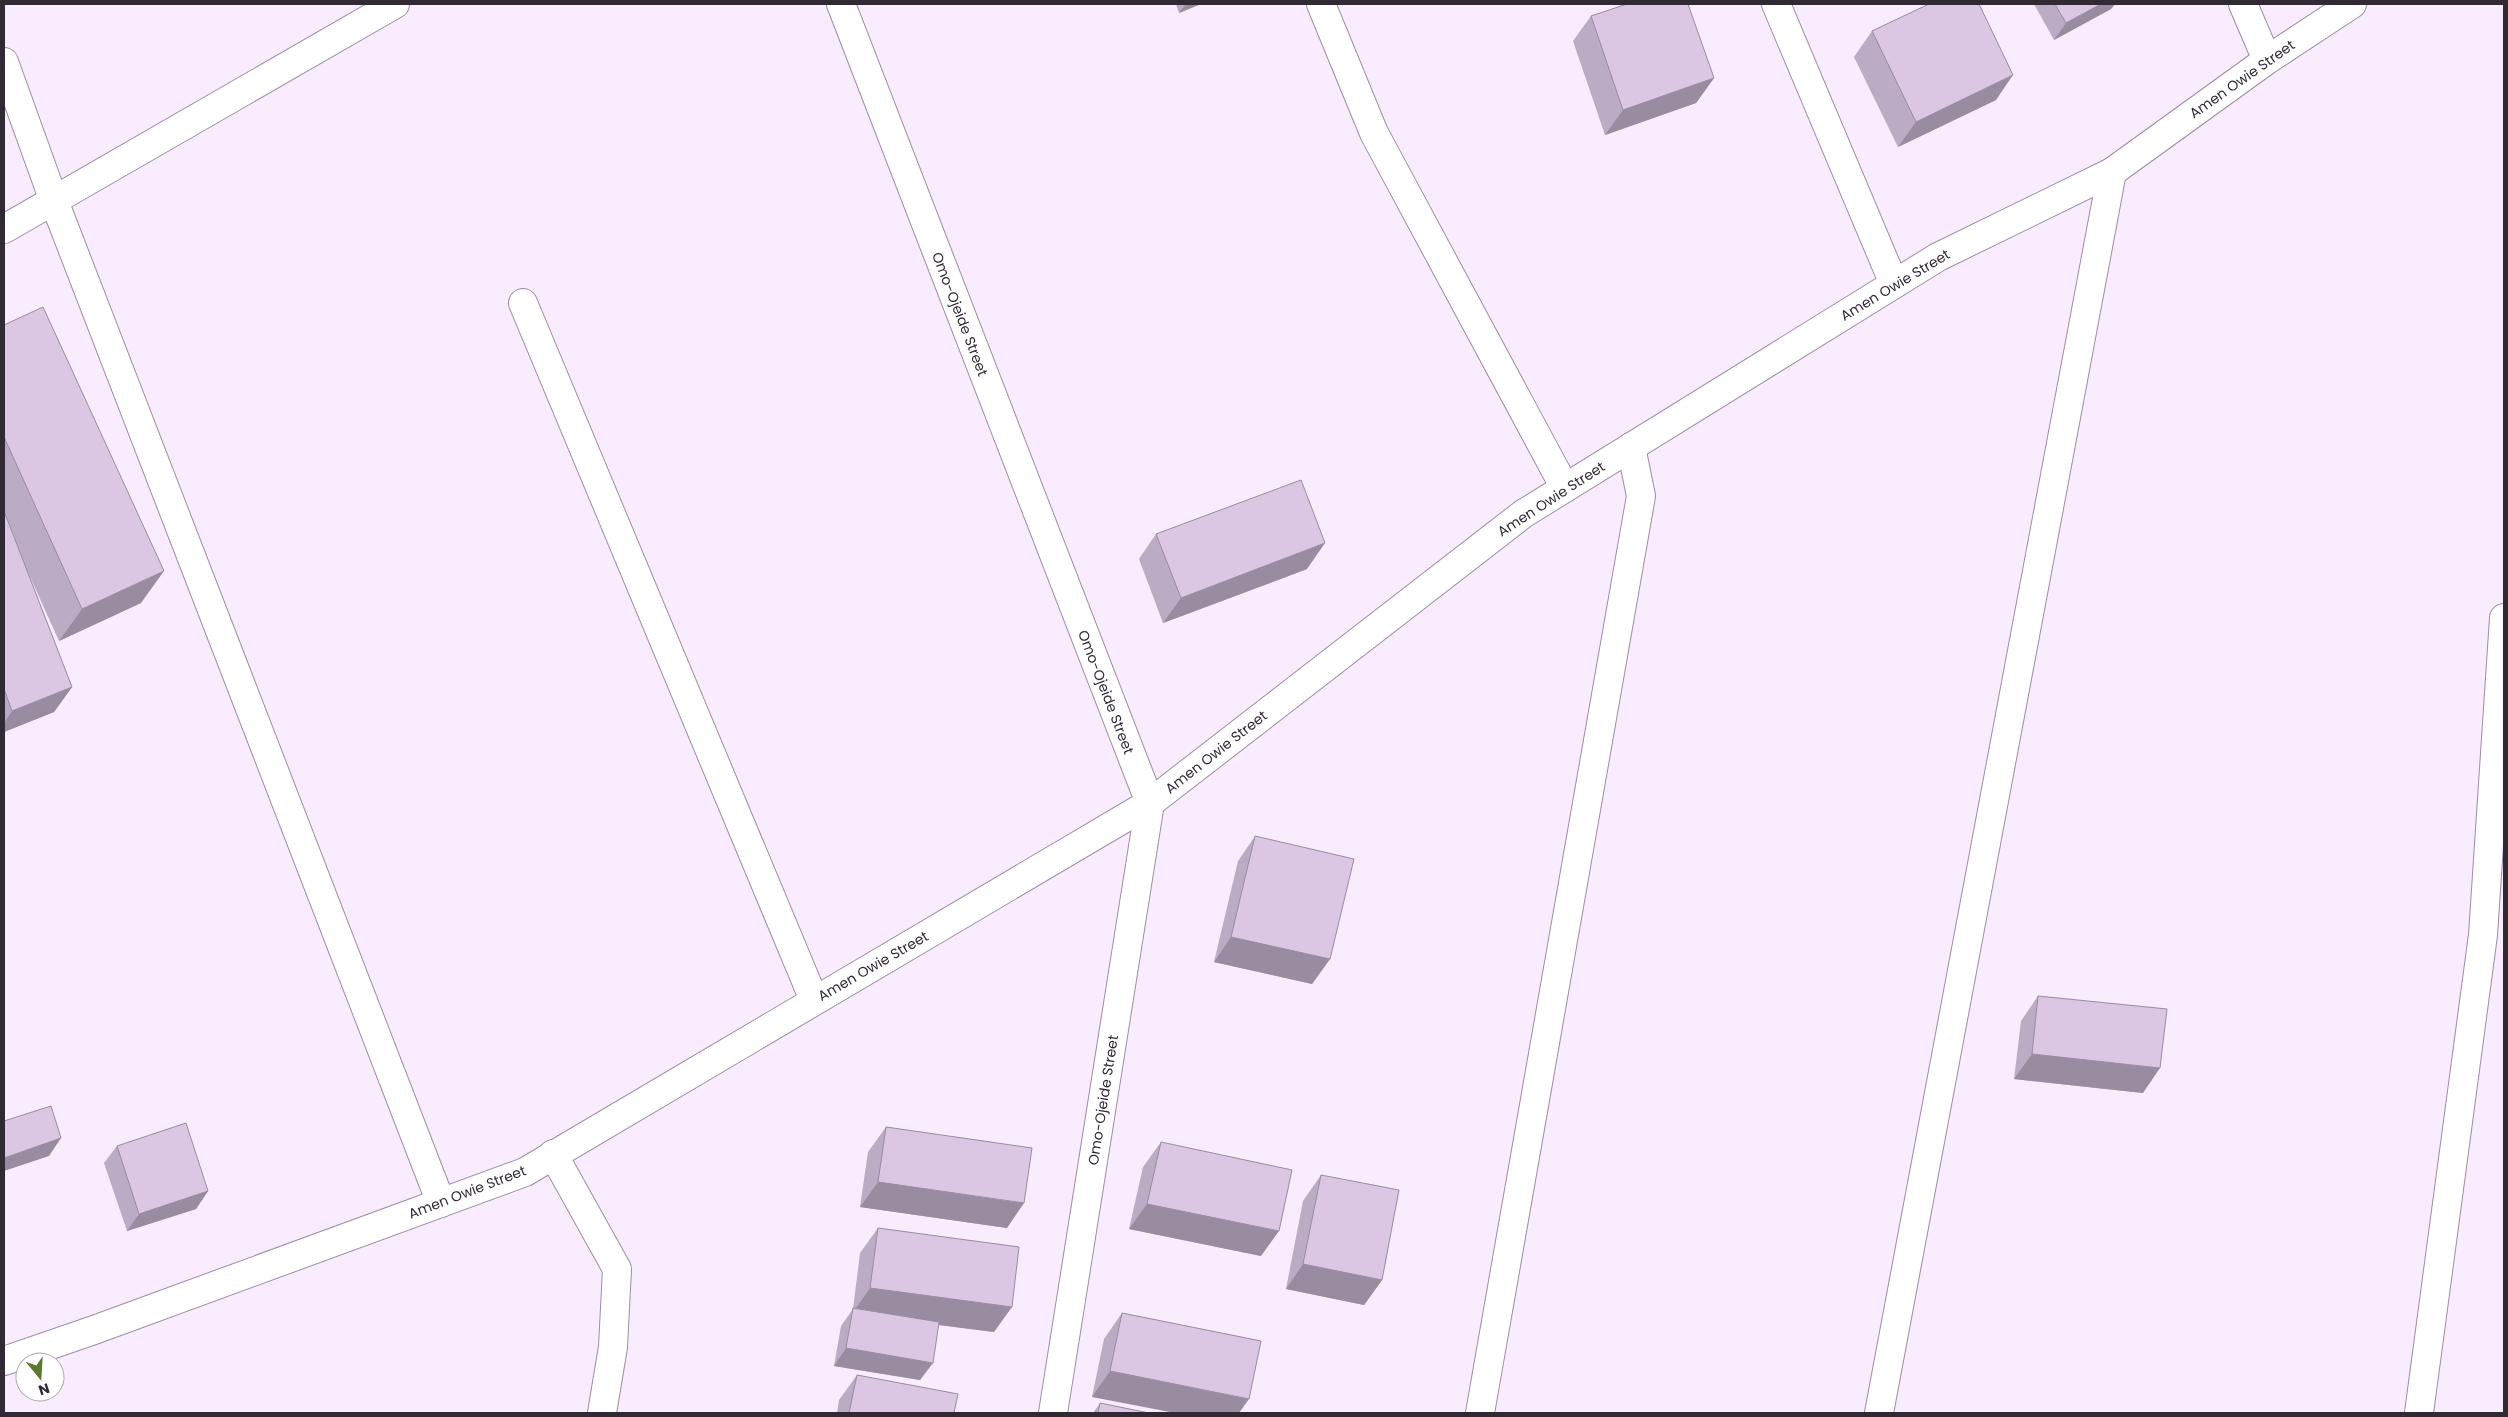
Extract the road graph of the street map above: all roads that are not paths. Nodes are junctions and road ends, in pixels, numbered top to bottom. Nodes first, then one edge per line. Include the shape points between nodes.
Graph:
1 (395, 4) edge
2 (840, 4) edge
3 (1321, 4) edge
4 (1776, 4) edge
5 (2243, 4) edge
6 (2352, 4) edge
7 (2267, 60) junction
8 (4, 62) edge
9 (2112, 172) junction
10 (54, 201) junction
11 (4, 229) edge
12 (1894, 284) junction
13 (522, 303) dead end
14 (1631, 447) junction
15 (1565, 488) junction
16 (2504, 618) edge
17 (2501, 720) edge
18 (1150, 803) junction
19 (814, 1000) junction
20 (553, 1154) junction
21 (442, 1203) junction
22 (4, 1361) edge
23 (602, 1413) edge
24 (1053, 1413) edge
25 (1480, 1413) edge
26 (1879, 1413) edge
27 (2420, 1413) edge

1 - 10 street
2 - 18 street, Omo-Ojeide Street
3 - 15 street via 1374,133
4 - 12 street
5 - 7 street
6 - 7 street, Amen Owie Street
7 - 9 street, Amen Owie Street
8 - 10 street
9 - 12 street, Amen Owie Street via 1938,257
9 - 26 street
10 - 11 street
10 - 21 street
12 - 14 street, Amen Owie Street
13 - 19 street
14 - 15 street, Amen Owie Street
14 - 25 street via 1641,496
15 - 18 street, Amen Owie Street via 1523,514
16 - 17 street
17 - 27 street via 2482,935
18 - 19 street, Amen Owie Street
18 - 24 street, Omo-Ojeide Street
19 - 20 street, Amen Owie Street
20 - 21 street, Amen Owie Street via 525,1172
20 - 23 street via 617,1269 613,1346
21 - 22 street, Amen Owie Street

